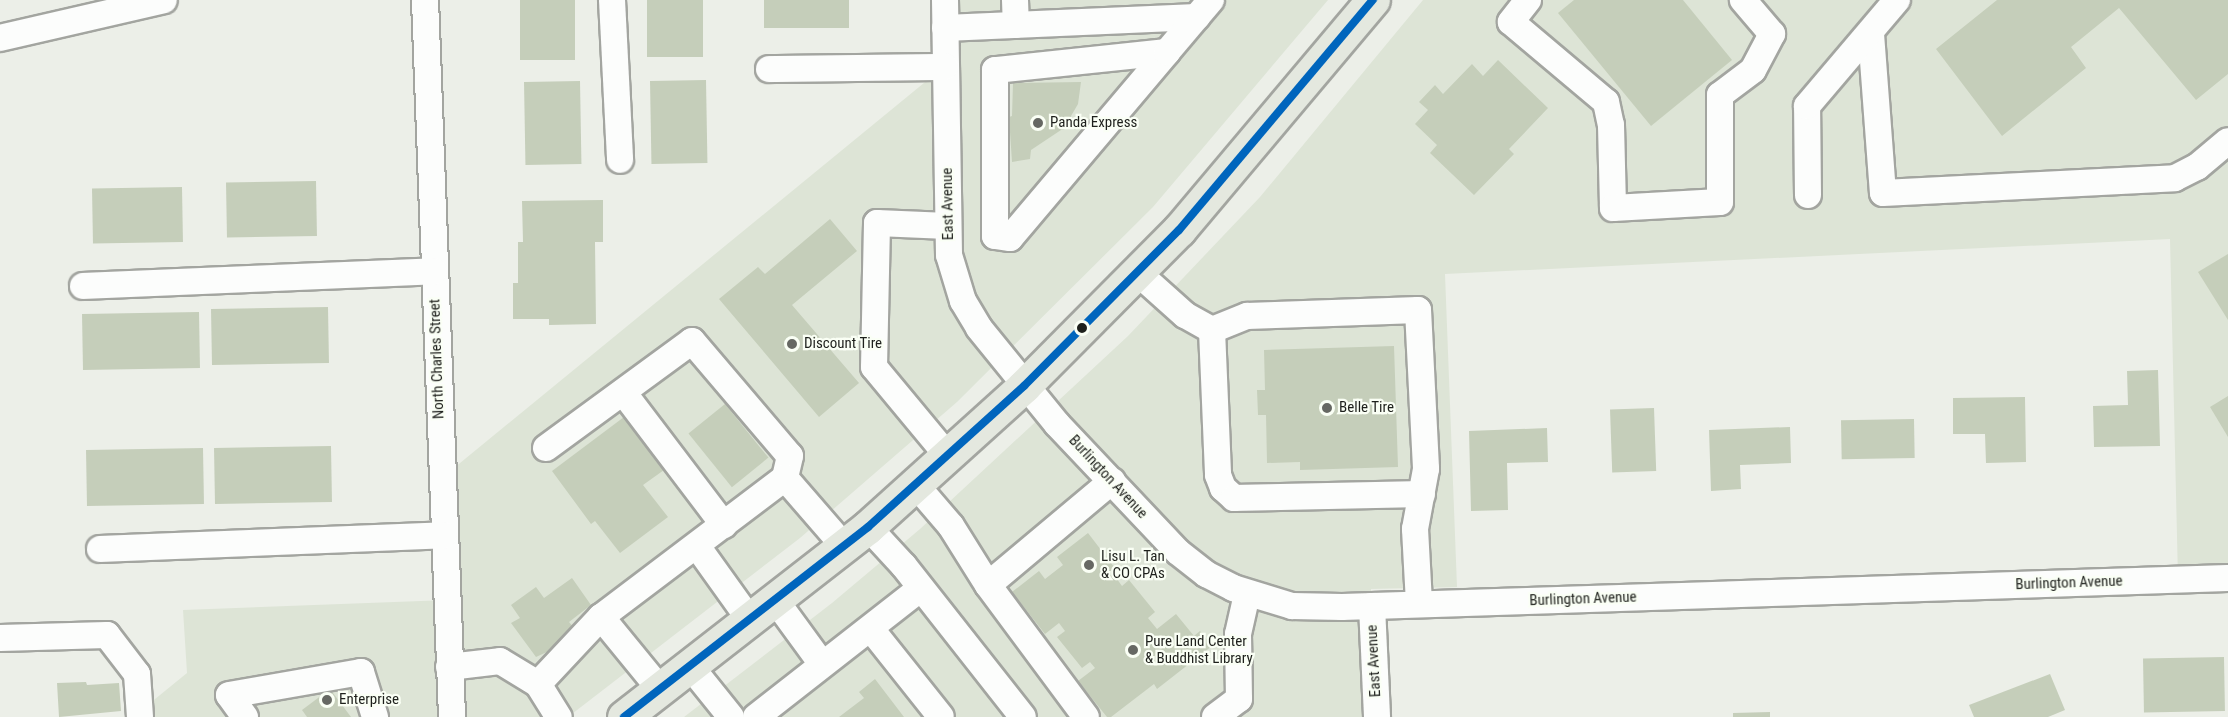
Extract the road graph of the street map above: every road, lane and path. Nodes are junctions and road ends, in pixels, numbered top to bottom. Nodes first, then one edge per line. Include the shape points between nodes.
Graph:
1 (164, 0) edge
2 (424, 0) edge
3 (612, 0) edge
4 (945, 0) edge
5 (1015, 0) edge
6 (1373, 0) edge
7 (1528, 0) edge
8 (1743, 0) edge
9 (1897, 0) edge
10 (1204, 8) edge
11 (1016, 25) junction
12 (945, 28) junction
13 (1871, 34) junction
14 (0, 38) edge
15 (1167, 52) junction
16 (945, 67) junction
17 (769, 69) dead end
18 (2228, 141) edge
19 (620, 160) dead end
20 (1808, 195) dead end
21 (948, 226) junction
22 (434, 271) junction
23 (1138, 273) junction
24 (83, 286) dead end
25 (1212, 330) junction
26 (1024, 386) junction
27 (623, 392) junction
28 (546, 448) dead end
29 (947, 455) junction
30 (785, 478) junction
31 (1112, 480) junction
32 (915, 484) junction
33 (1422, 494) junction
34 (724, 525) junction
35 (444, 535) junction
36 (856, 537) junction
37 (697, 546) junction
38 (100, 549) dead end
39 (2228, 578) edge
40 (988, 585) junction
41 (921, 588) junction
42 (1247, 594) junction
43 (776, 601) junction
44 (1419, 603) junction
45 (1372, 606) junction
46 (601, 617) junction
47 (750, 620) junction
48 (871, 629) junction
49 (0, 638) edge
50 (822, 664) junction
51 (690, 666) junction
52 (449, 667) junction
53 (538, 684) junction
54 (660, 689) junction
55 (1239, 708) edge
56 (140, 717) edge
57 (245, 717) edge
58 (375, 717) edge
59 (452, 717) edge
60 (559, 717) edge
61 (624, 717) edge
62 (731, 717) edge
63 (756, 717) edge
64 (941, 717) edge
65 (1023, 717) edge
66 (1086, 717) edge
67 (1215, 717) edge
68 (1377, 717) edge

1 - 14 street
2 - 22 street, North Charles Street
3 - 19 street
4 - 12 street, East Avenue
5 - 11 street
6 - 23 main road
7 - 8 street via 1511,22 1606,102 1611,125 1613,208 1720,202 1720,95 1753,70 1772,34
9 - 13 street
10 - 11 street
10 - 15 street
11 - 12 street
12 - 16 street, East Avenue
13 - 18 street via 1883,193 2175,178 2197,168
13 - 20 street via 1807,106
15 - 15 street via 1010,238 995,236 995,70
16 - 17 street
16 - 21 street, East Avenue
21 - 26 street, East Avenue via 954,278 963,301
21 - 29 street via 877,223 874,367
22 - 24 street
22 - 35 street, North Charles Street
23 - 25 street via 1185,315
23 - 26 main road
25 - 33 street via 1218,475 1223,488 1234,498
25 - 33 street via 1246,316 1418,310 1426,469
26 - 29 main road
26 - 31 street, Burlington Avenue
27 - 28 street
27 - 30 street via 692,341 790,456
27 - 34 street
29 - 32 main road
30 - 34 street
30 - 36 street
31 - 40 street
31 - 42 street, Burlington Avenue via 1178,552 1206,574
32 - 36 main road
32 - 40 street via 951,526
33 - 44 street via 1415,529
34 - 37 street
35 - 38 street
35 - 52 street, North Charles Street
36 - 41 street
36 - 43 main road
37 - 46 street
37 - 47 street
39 - 44 street, Burlington Avenue
40 - 66 street
41 - 48 street
41 - 65 street
42 - 45 street, Burlington Avenue via 1292,606
42 - 55 street via 1238,634
43 - 47 main road
43 - 50 street
44 - 45 street, Burlington Avenue
45 - 68 street, East Avenue
46 - 53 street
46 - 54 street
47 - 51 main road
48 - 50 street
48 - 64 street
49 - 56 street via 107,635 137,674
50 - 63 street
51 - 54 main road
51 - 62 street
52 - 53 street via 500,661
52 - 59 street, North Charles Street
53 - 60 street
54 - 61 main road
55 - 67 street
57 - 58 street via 229,695 361,672

